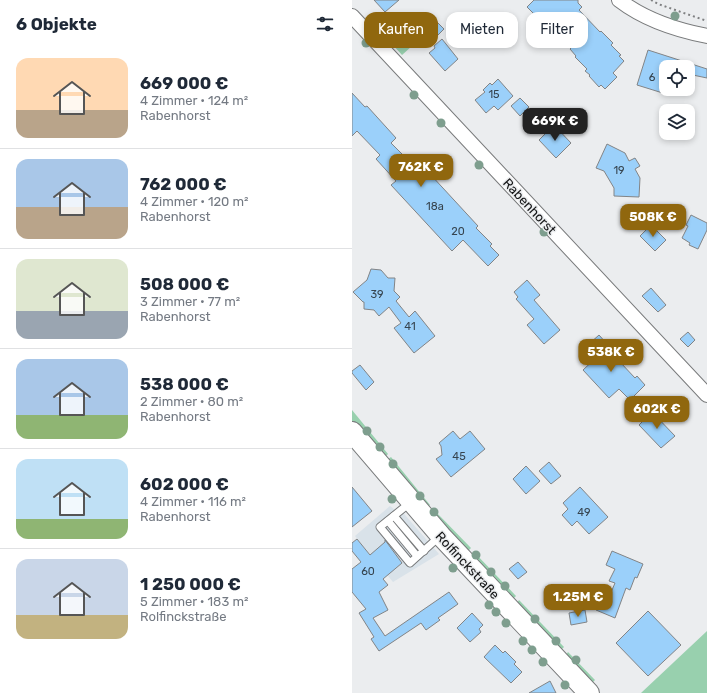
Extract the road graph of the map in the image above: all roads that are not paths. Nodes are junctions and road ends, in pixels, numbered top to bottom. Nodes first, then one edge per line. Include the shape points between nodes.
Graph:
1 (619, 0) edge
2 (352, 16) edge
3 (707, 36) edge
4 (707, 395) edge
5 (352, 432) edge
6 (411, 502) junction
7 (394, 516) junction
8 (441, 536) junction
9 (424, 551) junction
10 (589, 693) edge

1 - 3 street via 660,24
2 - 4 street, Rabenhorst
5 - 6 main road, Rolfinckstraße
6 - 7 lane
6 - 8 main road, Rolfinckstraße
7 - 9 lane
7 - 9 lane via 380,527 410,563
8 - 9 lane
8 - 10 main road, Rolfinckstraße

